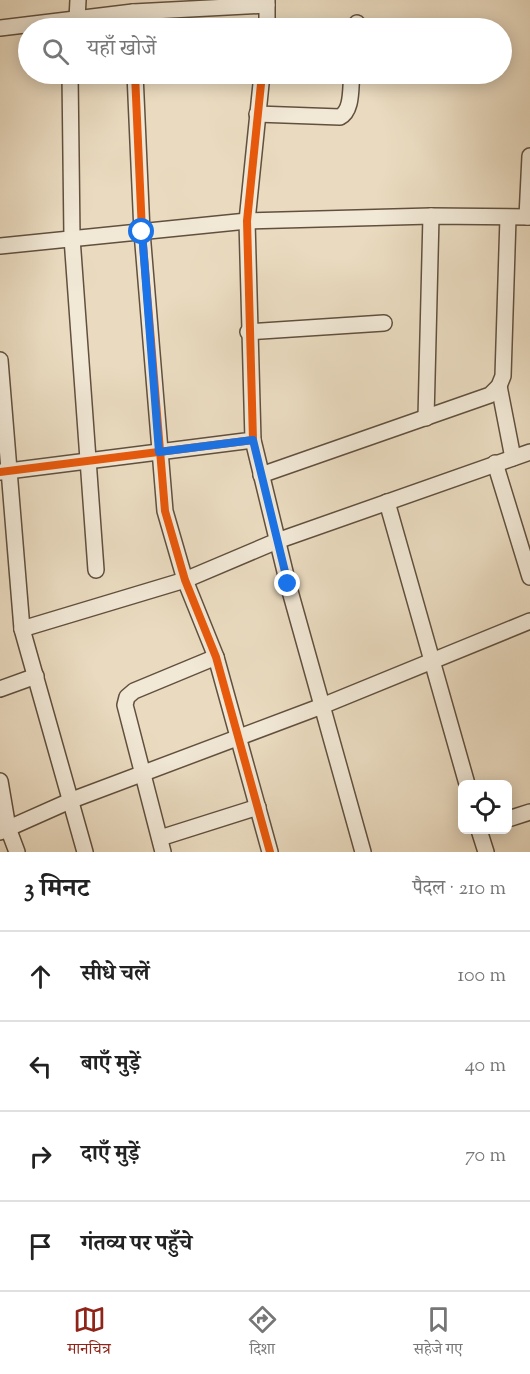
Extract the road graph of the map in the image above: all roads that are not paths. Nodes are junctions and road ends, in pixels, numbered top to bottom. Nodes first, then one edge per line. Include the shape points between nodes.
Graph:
1 (78, 0) edge
2 (267, 2) edge
3 (160, 6) edge
4 (133, 12) junction
5 (74, 18) edge
6 (97, 18) edge
7 (133, 18) edge
8 (267, 18) edge
9 (18, 27) edge
10 (0, 28) edge
11 (70, 84) edge
12 (135, 84) edge
13 (261, 84) edge
14 (351, 84) edge
15 (257, 114) junction
16 (530, 156) edge
17 (431, 216) junction
18 (529, 217) edge
19 (508, 218) junction
20 (247, 221) junction
21 (142, 232) junction
22 (72, 238) junction
23 (0, 246) edge
24 (384, 323) dead end
25 (248, 332) junction
26 (0, 360) edge
27 (499, 386) junction
28 (426, 418) junction
29 (253, 440) junction
30 (159, 452) junction
31 (530, 452) edge
32 (513, 458) junction
33 (89, 462) junction
34 (495, 463) junction
35 (5, 472) edge
36 (261, 476) junction
37 (387, 502) junction
38 (277, 541) junction
39 (96, 570) dead end
40 (530, 577) edge
41 (185, 580) junction
42 (530, 621) edge
43 (22, 629) junction
44 (216, 657) junction
45 (432, 662) junction
46 (36, 676) junction
47 (0, 689) edge
48 (322, 706) junction
49 (239, 738) junction
50 (142, 776) junction
51 (466, 780) edge
52 (0, 781) edge
53 (72, 800) junction
54 (258, 807) junction
55 (530, 812) edge
56 (512, 817) edge
57 (4, 830) edge
58 (480, 834) edge
59 (162, 845) edge
60 (17, 852) edge
61 (85, 852) edge
62 (270, 852) edge
63 (363, 852) edge
64 (486, 852) edge

1 - 5 street
2 - 3 street
2 - 8 street
3 - 4 street
4 - 6 street
4 - 7 street
9 - 10 street
11 - 22 street
12 - 21 street
13 - 15 street
14 - 15 street via 348,107 340,117
15 - 20 street
16 - 18 street
17 - 19 street
17 - 20 street
17 - 28 street
18 - 19 street
19 - 27 street via 503,376
20 - 21 street
20 - 25 street
21 - 22 street
21 - 30 street
22 - 23 street
22 - 33 street
24 - 25 street
25 - 29 street
26 - 35 street
27 - 28 street via 490,394
27 - 32 street
28 - 36 street
29 - 30 street
29 - 36 street
30 - 33 street
30 - 41 street via 165,511
31 - 32 street
32 - 34 street
33 - 35 street
33 - 39 street
34 - 37 street
34 - 40 street
35 - 43 street
36 - 38 street
37 - 38 street
37 - 45 street
38 - 41 street
38 - 48 street
41 - 43 street
41 - 44 street
42 - 45 street
43 - 46 street
44 - 49 street
44 - 50 street via 127,697 125,715
45 - 48 street
45 - 51 street
46 - 47 street
46 - 53 street
48 - 49 street
48 - 63 street
49 - 50 street
49 - 54 street
50 - 53 street
50 - 59 street
52 - 57 street
53 - 57 street
53 - 61 street
54 - 59 street
54 - 62 street
55 - 56 street
57 - 60 street
58 - 64 street

